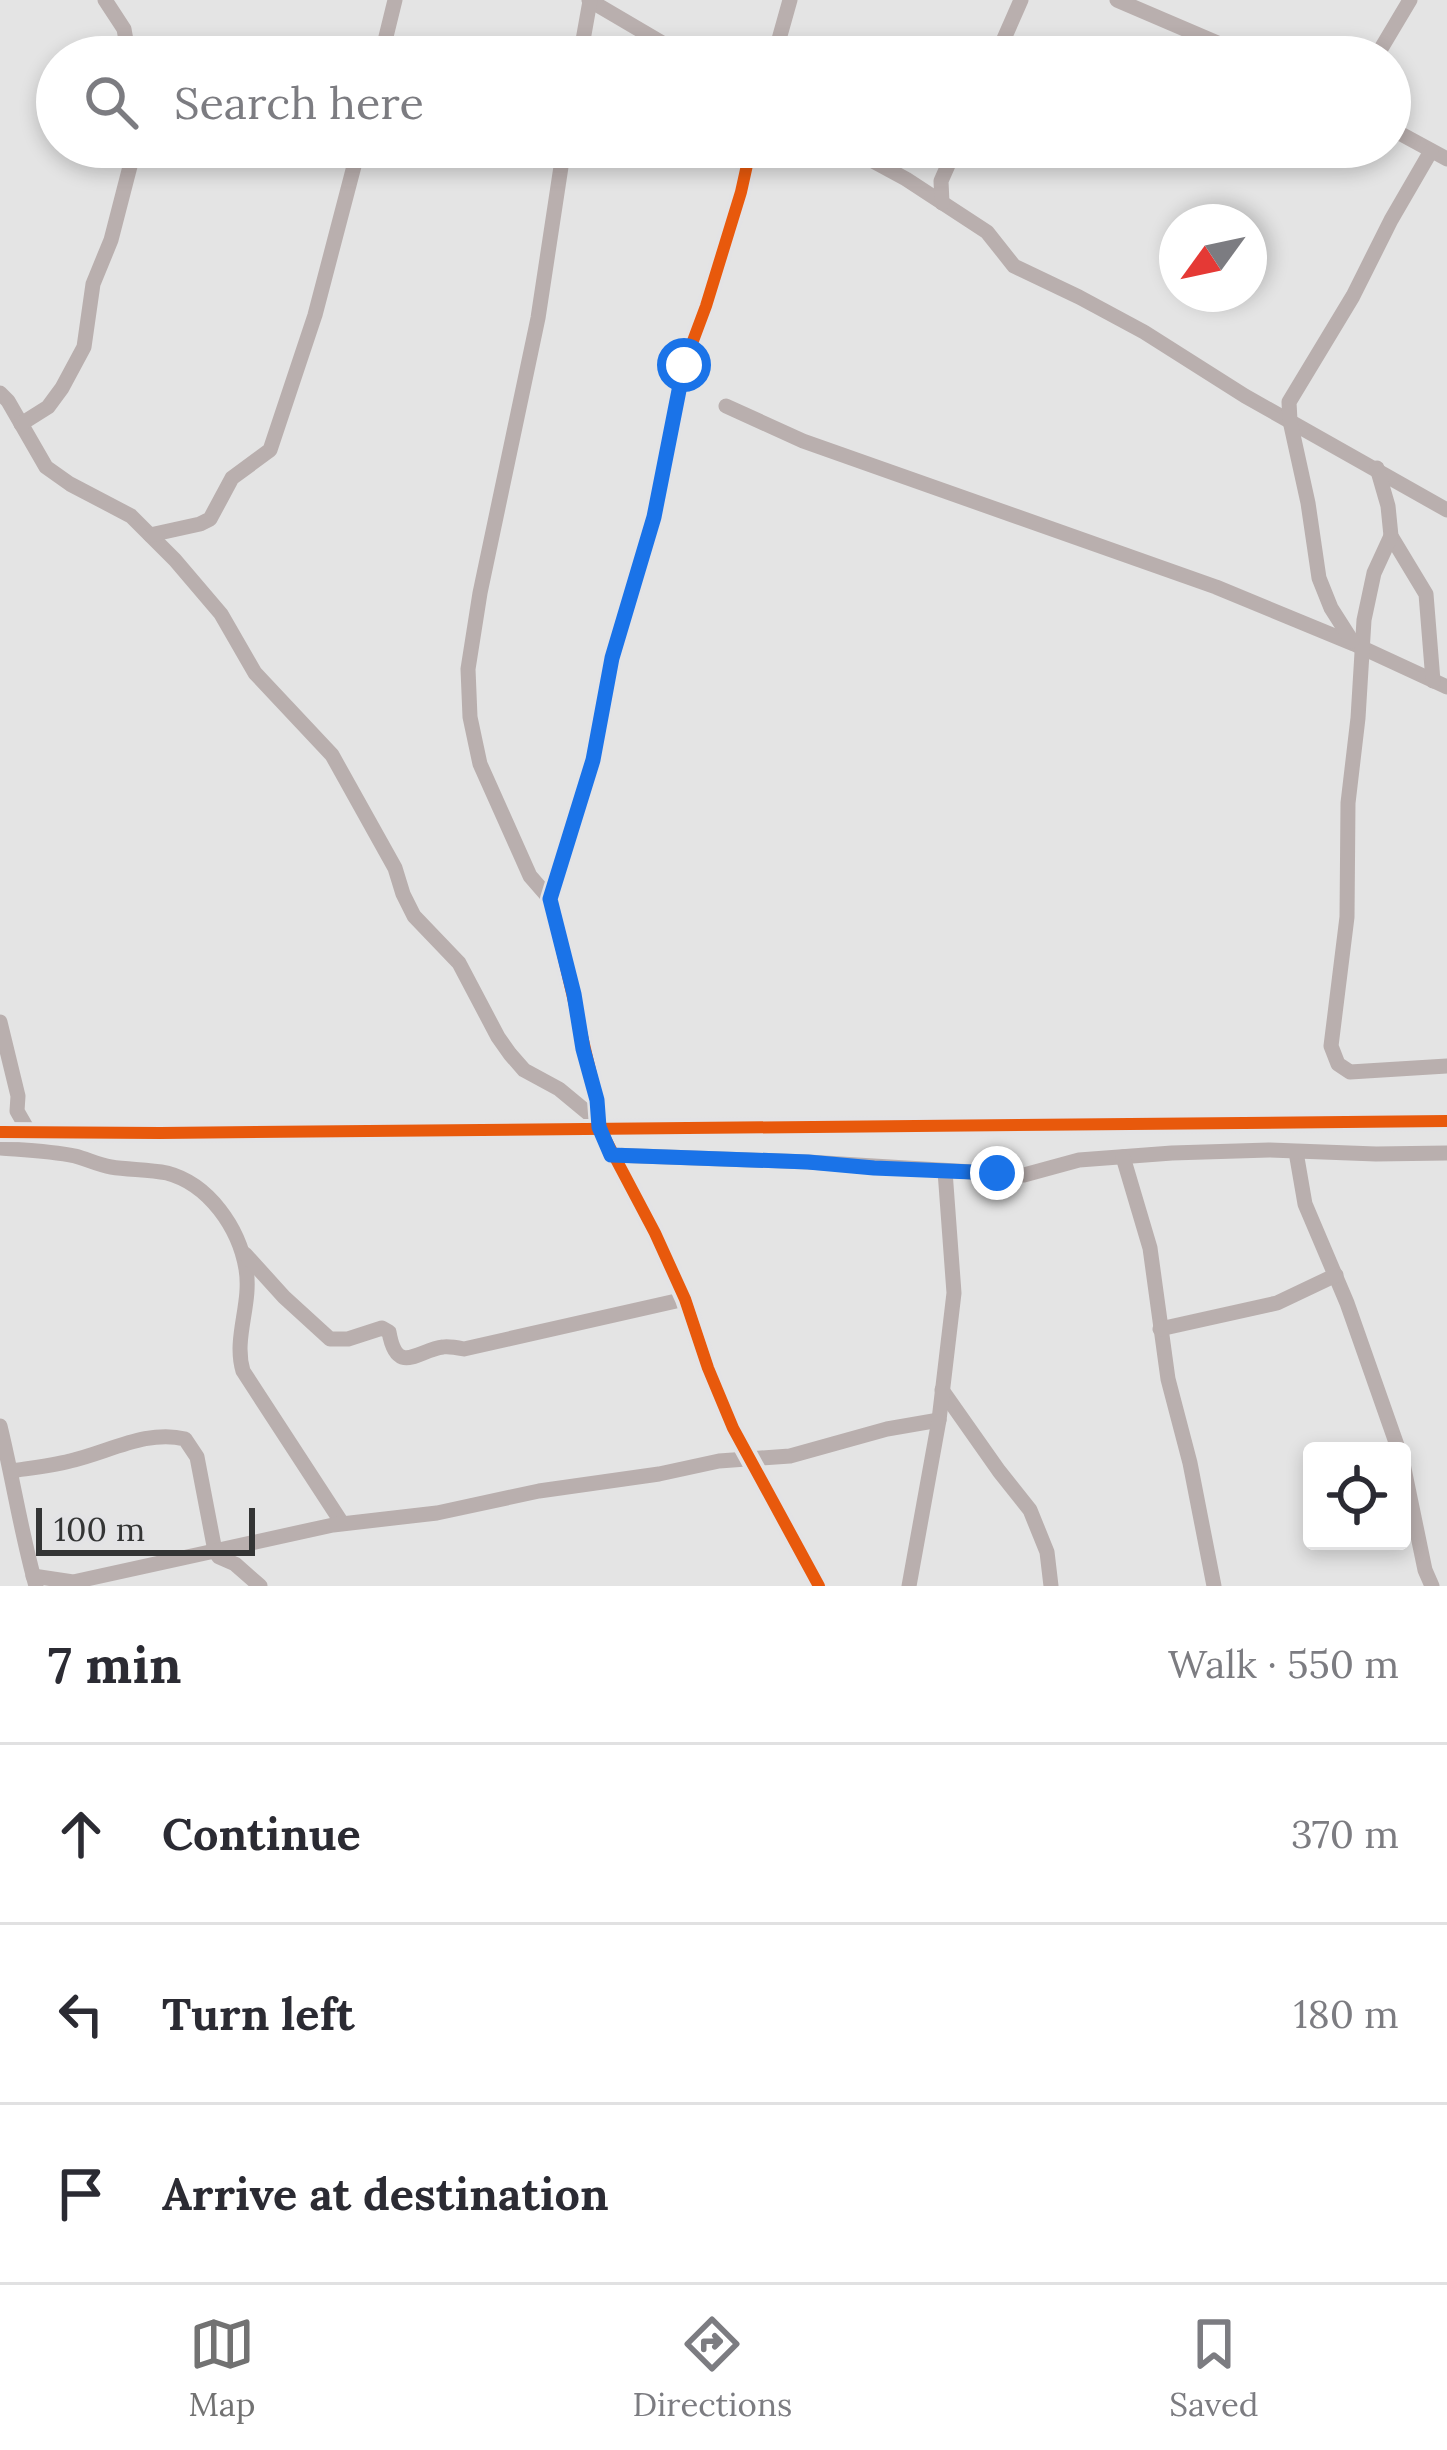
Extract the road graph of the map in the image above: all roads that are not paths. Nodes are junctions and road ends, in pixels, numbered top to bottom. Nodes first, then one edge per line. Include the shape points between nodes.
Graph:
1 (105, 0) edge
2 (395, 0) edge
3 (589, 0) edge
4 (790, 0) edge
5 (1021, 0) edge
6 (1118, 0) edge
7 (1410, 0) edge
8 (1154, 7) edge
9 (126, 36) edge
10 (386, 36) edge
11 (583, 36) edge
12 (650, 36) edge
13 (780, 36) edge
14 (1005, 36) edge
15 (1210, 36) edge
16 (1389, 36) edge
17 (1411, 140) edge
18 (1431, 151) junction
19 (1447, 159) edge
20 (130, 168) edge
21 (354, 168) edge
22 (562, 168) edge
23 (746, 168) edge
24 (886, 168) edge
25 (947, 168) edge
26 (942, 203) junction
27 (0, 393) edge
28 (726, 406) dead end
29 (1290, 421) junction
30 (21, 424) junction
31 (1377, 468) junction
32 (1447, 509) edge
33 (150, 535) junction
34 (1391, 536) junction
35 (1358, 646) junction
36 (1440, 684) edge
37 (550, 899) junction
38 (0, 1022) edge
39 (1447, 1066) edge
40 (1447, 1121) edge
41 (599, 1122) junction
42 (0, 1132) edge
43 (29, 1132) junction
44 (0, 1148) edge
45 (1296, 1152) junction
46 (1447, 1153) edge
47 (611, 1155) junction
48 (1123, 1157) junction
49 (945, 1171) junction
50 (243, 1251) junction
51 (1336, 1274) junction
52 (685, 1299) junction
53 (1160, 1329) junction
54 (942, 1390) junction
55 (939, 1420) junction
56 (0, 1426) edge
57 (733, 1428) junction
58 (1396, 1442) edge
59 (750, 1457) junction
60 (719, 1461) junction
61 (11, 1471) junction
62 (1411, 1503) edge
63 (342, 1523) junction
64 (215, 1551) junction
65 (34, 1581) edge
66 (72, 1584) edge
67 (260, 1586) edge
68 (819, 1586) edge
69 (909, 1586) edge
70 (1051, 1586) edge
71 (1214, 1586) edge
72 (1432, 1586) edge

1 - 9 street
2 - 10 street
3 - 11 street
3 - 12 street
4 - 13 street
5 - 14 street
6 - 8 street
7 - 16 street
8 - 15 street
17 - 18 street
18 - 19 street
18 - 29 street via 1289,402
20 - 30 street via 93,284 84,347 48,407
21 - 33 street via 270,450 232,478 210,519
22 - 37 street via 469,669 480,764 530,876
23 - 37 street via 684,365 654,517
24 - 26 street
25 - 26 street
26 - 29 street via 987,232 1014,266 1144,332
27 - 30 street
28 - 35 street
29 - 31 street
29 - 35 street via 1318,578
30 - 33 street via 46,467
31 - 32 street
31 - 34 street
33 - 41 street via 221,614 272,694 332,755 414,916 458,962 510,1054
34 - 35 street
34 - 36 street via 1426,594
35 - 36 street
35 - 39 street via 1348,917 1331,1046 1350,1072
37 - 41 street
38 - 43 street via 17,1111
40 - 41 street
41 - 43 street
41 - 47 street
42 - 43 street
44 - 50 street via 179,1177 208,1195
45 - 46 street
45 - 48 street
45 - 51 street via 1305,1204
47 - 49 street
47 - 52 street
48 - 49 street via 1024,1175
48 - 53 street via 1150,1248
49 - 54 street via 954,1294
50 - 52 street via 330,1339 382,1328 406,1357
50 - 63 street via 243,1371
51 - 53 street via 1277,1303
51 - 58 street
52 - 57 street
53 - 71 street
54 - 55 street
54 - 70 street via 1030,1510
55 - 59 street via 790,1456
55 - 69 street
56 - 61 street
57 - 59 street
57 - 60 street
59 - 60 street
59 - 68 street
60 - 63 street
61 - 64 street via 141,1439 185,1439 197,1456
61 - 65 street
62 - 72 street
63 - 64 street
64 - 66 street
64 - 67 street
65 - 66 street

